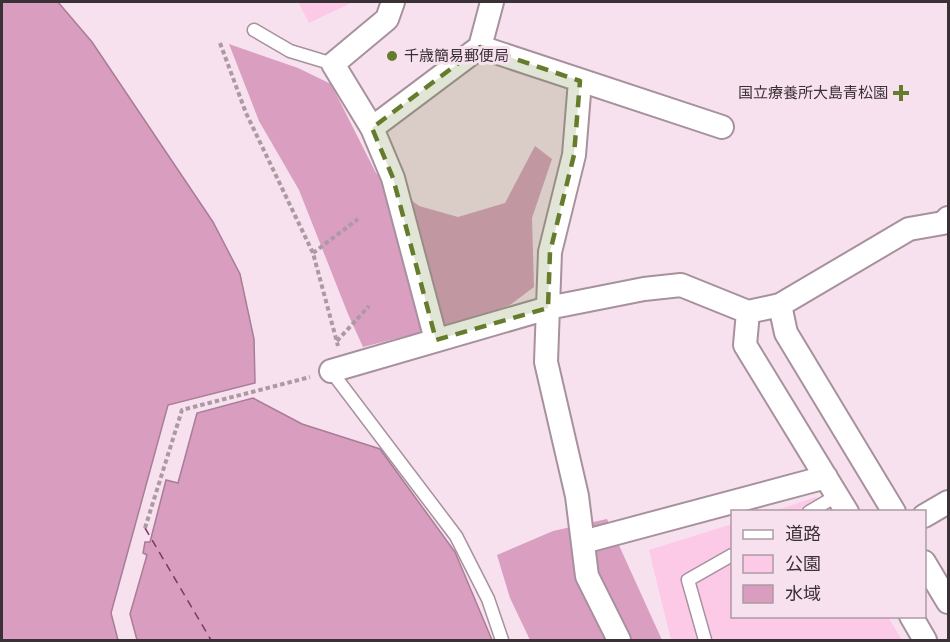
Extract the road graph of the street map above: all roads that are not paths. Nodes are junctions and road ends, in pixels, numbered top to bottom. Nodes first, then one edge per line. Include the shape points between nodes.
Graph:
1 (393, 2) edge
2 (492, 2) edge
3 (254, 30) dead end
4 (480, 47) junction
5 (333, 64) junction
6 (580, 81) junction
7 (722, 127) dead end
8 (372, 128) junction
9 (948, 218) edge
10 (780, 305) junction
11 (549, 308) junction
12 (748, 312) junction
13 (436, 340) junction
14 (338, 369) joint
15 (837, 495) edge
16 (948, 502) edge
17 (756, 510) edge
18 (812, 510) edge
19 (893, 510) edge
20 (731, 515) edge
21 (926, 515) edge
22 (583, 542) junction
23 (731, 556) edge
24 (926, 565) edge
25 (948, 602) edge
26 (912, 618) edge
27 (502, 640) edge
28 (619, 640) edge
29 (705, 640) edge
30 (926, 640) edge

1 - 5 street via 387,19
2 - 4 street
3 - 5 lane via 290,51
4 - 6 street
4 - 8 street
5 - 8 street
6 - 7 street
6 - 11 street via 573,155 550,252
8 - 13 street via 393,178
9 - 10 street via 943,223 909,229
10 - 12 street
10 - 19 street via 786,333
11 - 12 street via 681,285
11 - 13 street
11 - 22 street via 546,362 577,496
12 - 15 street via 745,345
13 - 14 street
14 - 27 lane via 456,537 488,599
15 - 17 street
15 - 18 lane
16 - 21 street
20 - 22 street
22 - 28 street via 587,576
23 - 29 lane via 688,580
24 - 25 street
26 - 30 street

